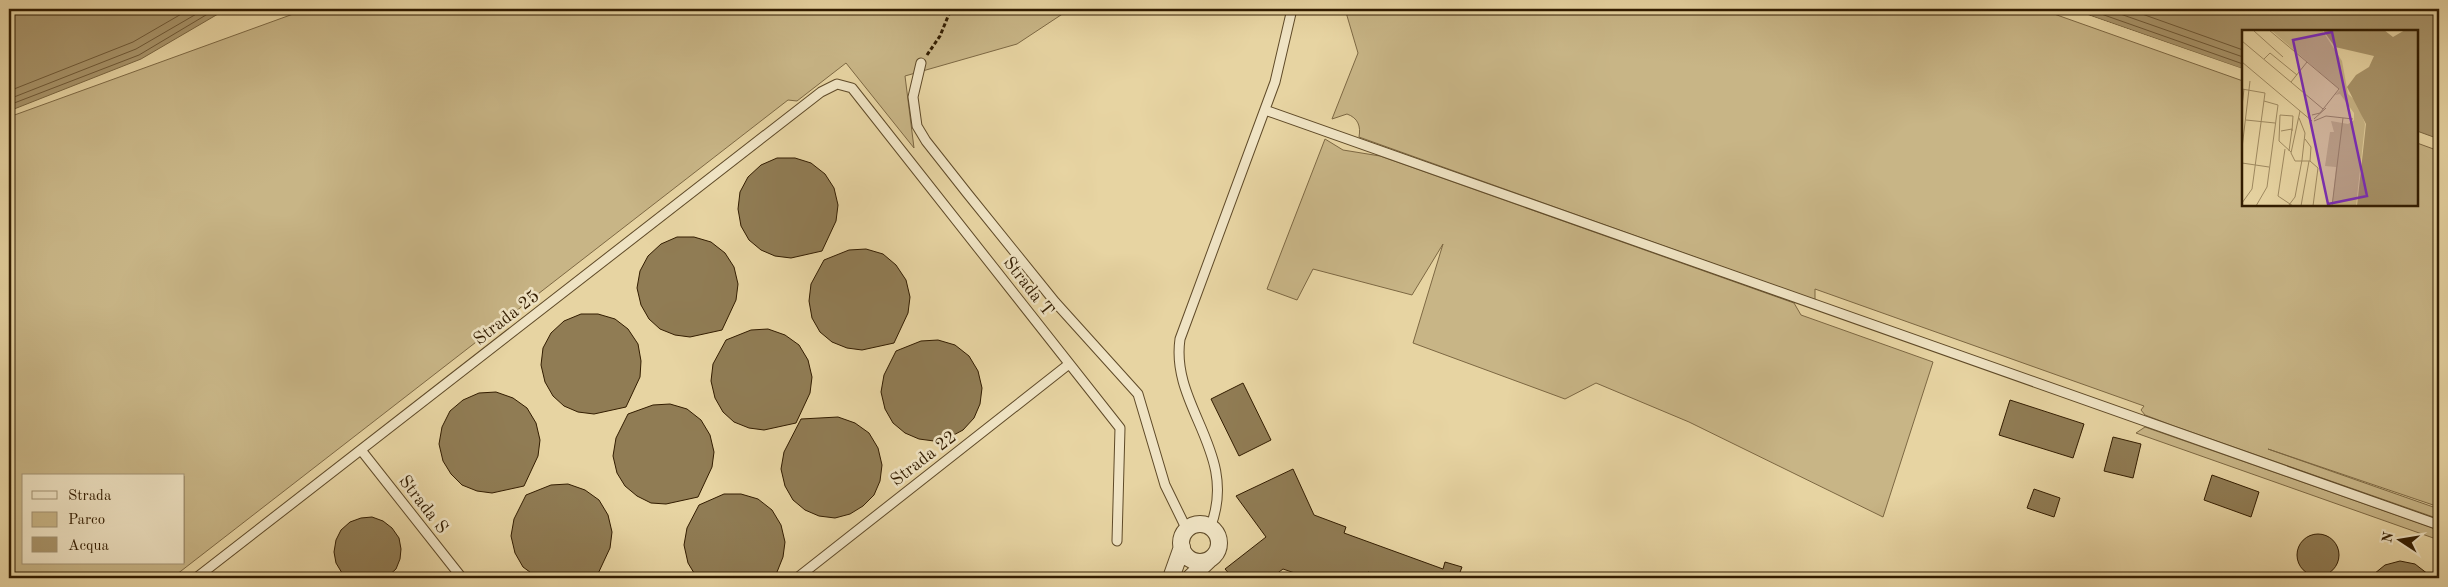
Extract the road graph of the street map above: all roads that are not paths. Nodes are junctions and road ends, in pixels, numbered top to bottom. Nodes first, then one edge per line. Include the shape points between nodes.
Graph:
1 (1292, 9) edge
2 (921, 63) road end
3 (837, 84) joint
4 (1265, 110) junction
5 (1069, 364) junction
6 (361, 450) junction
7 (2439, 525) edge
8 (1210, 528) junction
9 (1187, 530) junction
10 (1117, 541) dead end
11 (1182, 547) junction
12 (1209, 560) junction
13 (196, 578) edge
14 (462, 578) edge
15 (796, 578) edge
16 (1171, 578) edge
17 (1190, 578) edge

1 - 4 lane
2 - 9 lane via 913,97 917,126 1049,294 1138,394 1165,485
3 - 5 lane, Strada T via 852,88
3 - 6 lane, Strada 25 via 821,92
4 - 7 lane
4 - 8 lane via 1182,329 1178,348 1181,381 1204,431 1217,479 1216,509
5 - 10 lane, Strada T via 1120,428
5 - 15 lane, Strada 22
6 - 13 lane, Strada 25
6 - 14 lane, Strada S
8 - 9 street via 1198,524
8 - 12 street via 1219,544
9 - 11 street via 1181,541
11 - 12 street via 1192,560
11 - 16 street
12 - 17 street

